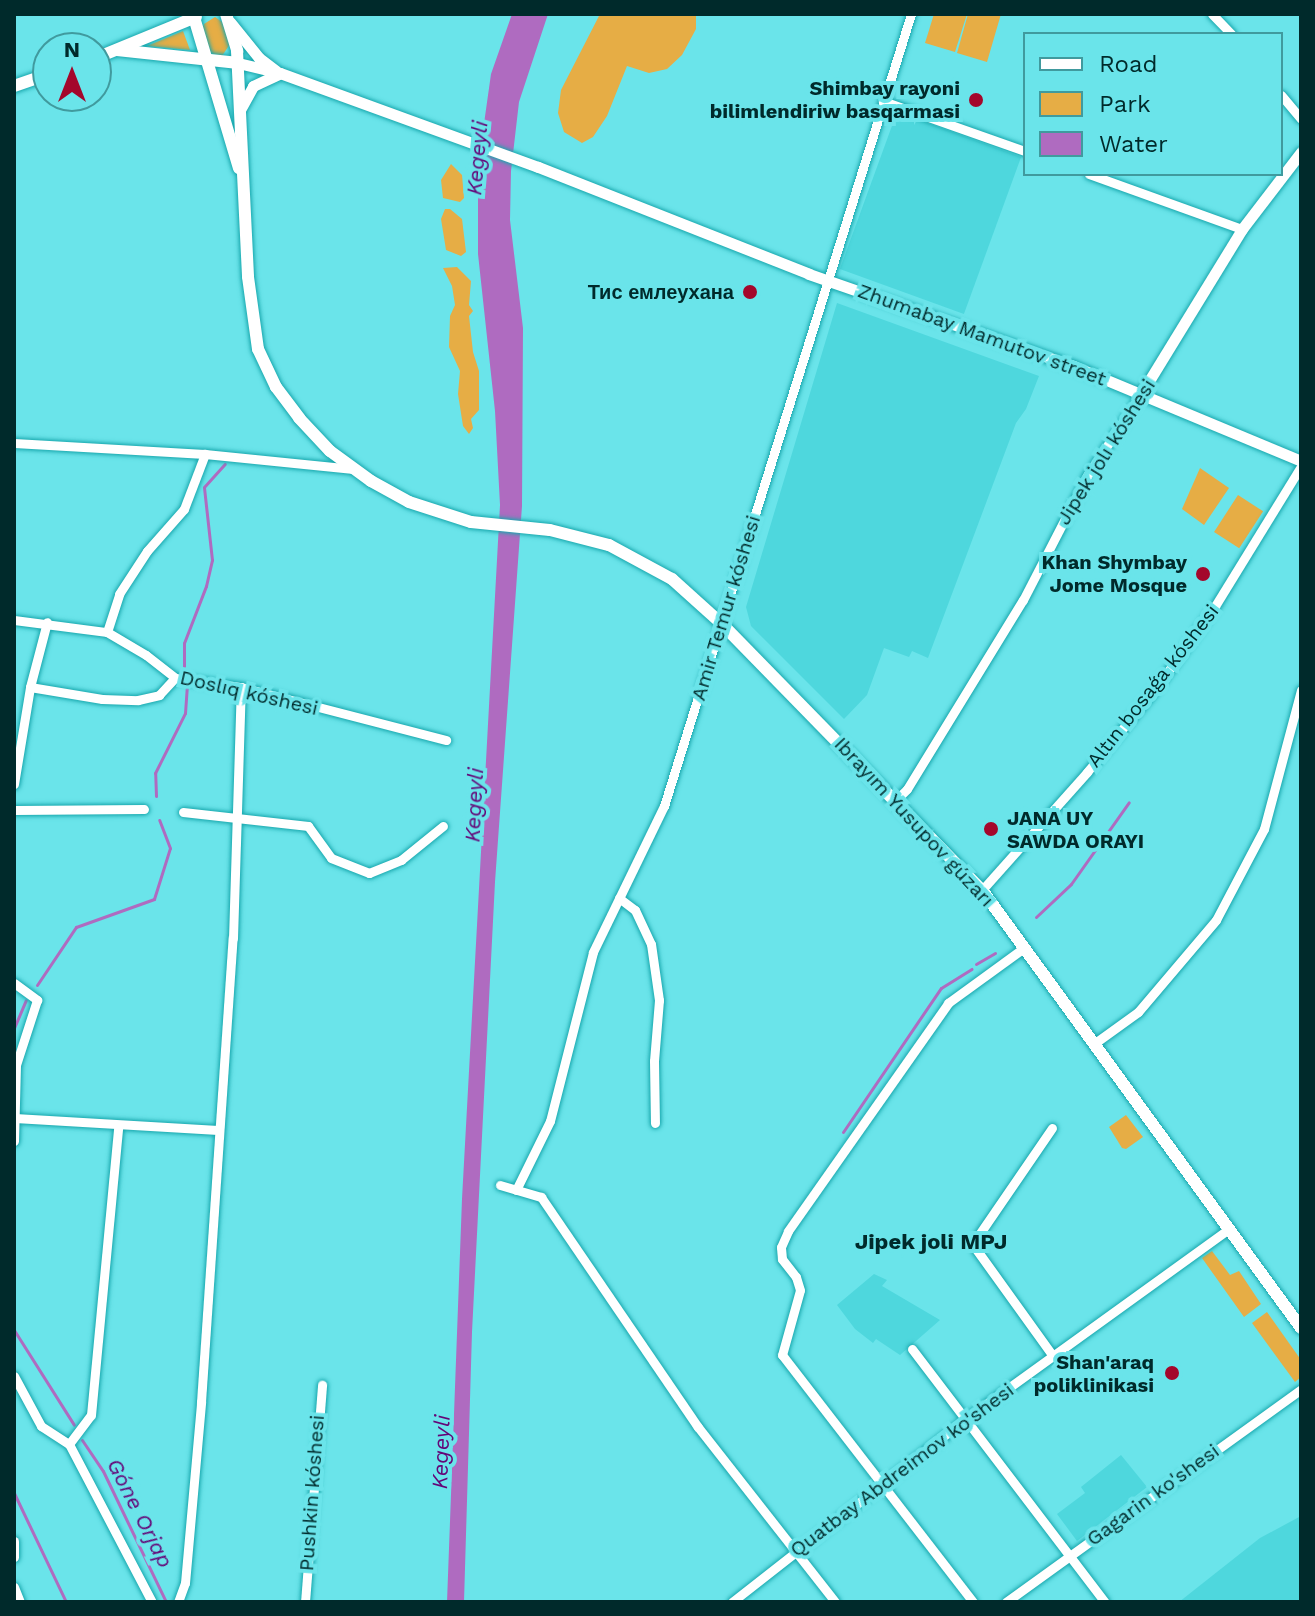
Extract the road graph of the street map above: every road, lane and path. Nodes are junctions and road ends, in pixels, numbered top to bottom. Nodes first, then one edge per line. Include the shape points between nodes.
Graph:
1 (178, 14) edge
2 (911, 14) edge
3 (1212, 14) edge
4 (195, 16) edge
5 (228, 18) edge
6 (1229, 32) edge
7 (152, 37) junction
8 (117, 50) junction
9 (112, 52) edge
10 (206, 59) junction
11 (238, 63) junction
12 (280, 73) junction
13 (1283, 97) edge
14 (883, 101) junction
15 (241, 109) junction
16 (1301, 119) edge
17 (1023, 150) edge
18 (1301, 152) edge
19 (1283, 175) edge
20 (1095, 176) edge
21 (1283, 176) edge
22 (243, 183) junction
23 (1242, 229) junction
24 (829, 281) junction
25 (1141, 394) junction
26 (14, 443) edge
27 (205, 454) junction
28 (1301, 464) edge
29 (354, 469) junction
30 (14, 620) edge
31 (47, 622) junction
32 (722, 624) junction
33 (107, 632) junction
34 (175, 678) junction
35 (30, 687) junction
36 (241, 687) junction
37 (1301, 693) edge
38 (446, 740) dead end
39 (14, 784) edge
40 (897, 799) junction
41 (144, 809) dead end
42 (14, 810) edge
43 (183, 812) dead end
44 (237, 817) junction
45 (443, 826) dead end
46 (982, 890) junction
47 (619, 898) junction
48 (1025, 947) junction
49 (14, 983) edge
50 (1095, 1043) junction
51 (15, 1118) edge
52 (655, 1123) dead end
53 (118, 1127) junction
54 (1052, 1128) dead end
55 (218, 1130) junction
56 (14, 1141) edge
57 (500, 1185) dead end
58 (516, 1190) junction
59 (1229, 1229) junction
60 (1301, 1328) edge
61 (912, 1349) dead end
62 (1053, 1356) junction
63 (14, 1376) edge
64 (322, 1385) dead end
65 (1301, 1389) edge
66 (964, 1420) junction
67 (69, 1444) junction
68 (884, 1483) junction
69 (14, 1541) edge
70 (796, 1551) junction
71 (1069, 1556) junction
72 (14, 1557) edge
73 (14, 1587) edge
74 (20, 1602) edge
75 (152, 1602) edge
76 (178, 1602) edge
77 (305, 1602) edge
78 (732, 1602) edge
79 (835, 1602) edge
80 (973, 1602) edge
81 (1006, 1602) edge
82 (1105, 1602) edge

1 - 7 main road
2 - 14 street, Amir Temur kóshesi
3 - 6 street
4 - 7 main road
4 - 10 main road
5 - 11 main road
5 - 12 street via 259,58
7 - 8 main road
8 - 9 main road
8 - 10 main road
10 - 11 main road
10 - 22 main road
11 - 12 street
11 - 15 main road
12 - 15 street via 253,86
12 - 24 street, Zhumabay Mamutov street
13 - 16 street
14 - 17 street
14 - 24 street, Amir Temur kóshesi
15 - 22 main road
18 - 19 street, Jipek jolı kóshesi
20 - 23 street
21 - 23 street, Jipek jolı kóshesi
22 - 29 main road, Ibrayım Yusupov gúzarı via 258,349 299,418
23 - 25 street, Jipek jolı kóshesi
24 - 25 street, Zhumabay Mamutov street
24 - 32 street, Amir Temur kóshesi
25 - 28 street, Zhumabay Mamutov street
25 - 40 street, Jipek jolı kóshesi via 1087,476 1023,600
26 - 27 street
27 - 29 street
27 - 33 street via 184,509 119,594
28 - 46 street, Altın bosaǵa kóshesi via 1215,606 1159,684
29 - 32 main road, Ibrayım Yusupov gúzarı via 409,502 486,526 532,528 598,541 672,579
30 - 31 street, Doslıq kóshesi
31 - 33 street, Doslıq kóshesi
31 - 35 street
32 - 40 main road, Ibrayım Yusupov gúzarı
32 - 47 street, Amir Temur kóshesi via 664,806
33 - 34 street, Doslıq kóshesi
34 - 35 street via 159,695 138,700
34 - 36 street, Doslıq kóshesi
35 - 39 street
36 - 38 street, Doslıq kóshesi
36 - 44 street
37 - 50 street via 1264,829 1216,920 1138,1012
40 - 46 main road, Ibrayım Yusupov gúzarı
41 - 42 street
43 - 44 street
44 - 45 street via 308,826 331,858 369,873 401,860
44 - 55 street
46 - 48 main road, Ibrayım Yusupov gúzarı
47 - 52 street via 635,910 651,944 659,1000
47 - 58 street, Amir Temur kóshesi via 593,952 550,1121
48 - 50 main road, Ibrayım Yusupov gúzarı
48 - 68 street via 948,1003 781,1247 800,1290 782,1355
49 - 51 street via 37,1000 16,1065
50 - 59 main road, Ibrayım Yusupov gúzarı
51 - 53 street
51 - 56 street
53 - 55 street
53 - 67 street via 91,1415
54 - 62 street via 976,1239 976,1249
55 - 76 street via 201,1402 185,1583
57 - 58 street
58 - 70 street via 541,1197 698,1427
59 - 60 main road, Ibrayım Yusupov gúzarı
59 - 62 street, Quatbay Abdreimov ko'shesi
61 - 66 street
62 - 66 street, Quatbay Abdreimov ko'shesi
63 - 67 street via 41,1426
64 - 77 street, Pushkin kóshesi
65 - 71 street, Gagarin ko'shesi
66 - 68 street, Quatbay Abdreimov ko'shesi
66 - 71 street
67 - 75 street
68 - 70 street, Quatbay Abdreimov ko'shesi
68 - 80 street
69 - 72 street
70 - 78 street, Quatbay Abdreimov ko'shesi
70 - 79 street
71 - 81 street, Gagarin ko'shesi
71 - 82 street
73 - 74 street

